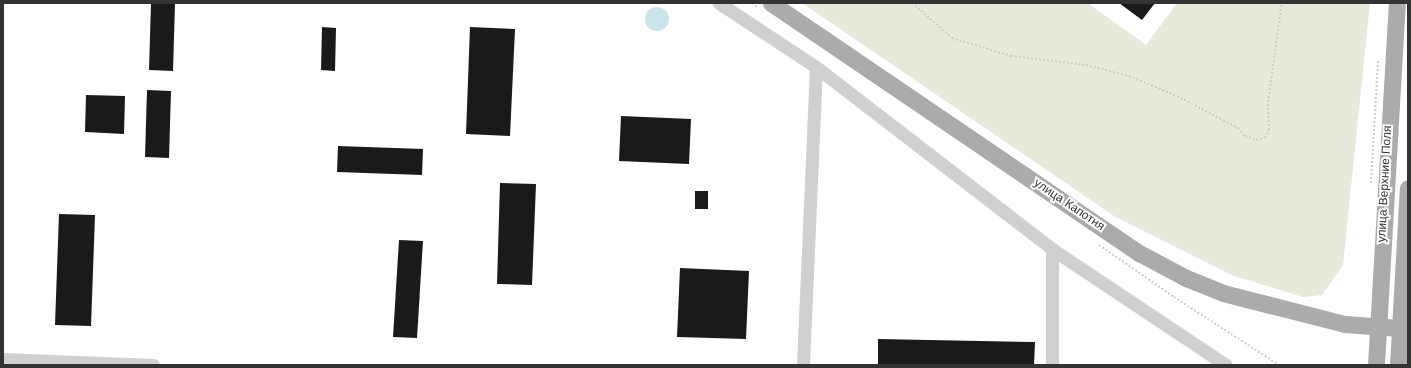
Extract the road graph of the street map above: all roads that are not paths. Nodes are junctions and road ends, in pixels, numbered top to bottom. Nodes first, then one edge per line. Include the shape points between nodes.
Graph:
1 (719, 3) edge
2 (771, 3) edge
3 (1397, 3) edge
4 (816, 67) junction
5 (1408, 188) edge
6 (1052, 249) junction
7 (1378, 327) junction
8 (1400, 328) junction
9 (3, 359) edge
10 (153, 365) edge
11 (803, 365) edge
12 (1052, 365) edge
13 (1226, 365) edge
14 (1376, 365) edge
15 (1398, 365) edge

1 - 4 lane
2 - 7 main road, улица Капотня via 1141,254 1186,278 1223,293 1345,324
3 - 7 main road, улица Верхние Поля
4 - 6 lane
4 - 11 lane
5 - 8 main road, улица Верхние Поля
6 - 12 lane
6 - 13 lane
7 - 8 main road, улица Капотня
7 - 14 main road, улица Верхние Поля
8 - 15 main road, улица Верхние Поля
9 - 10 lane

